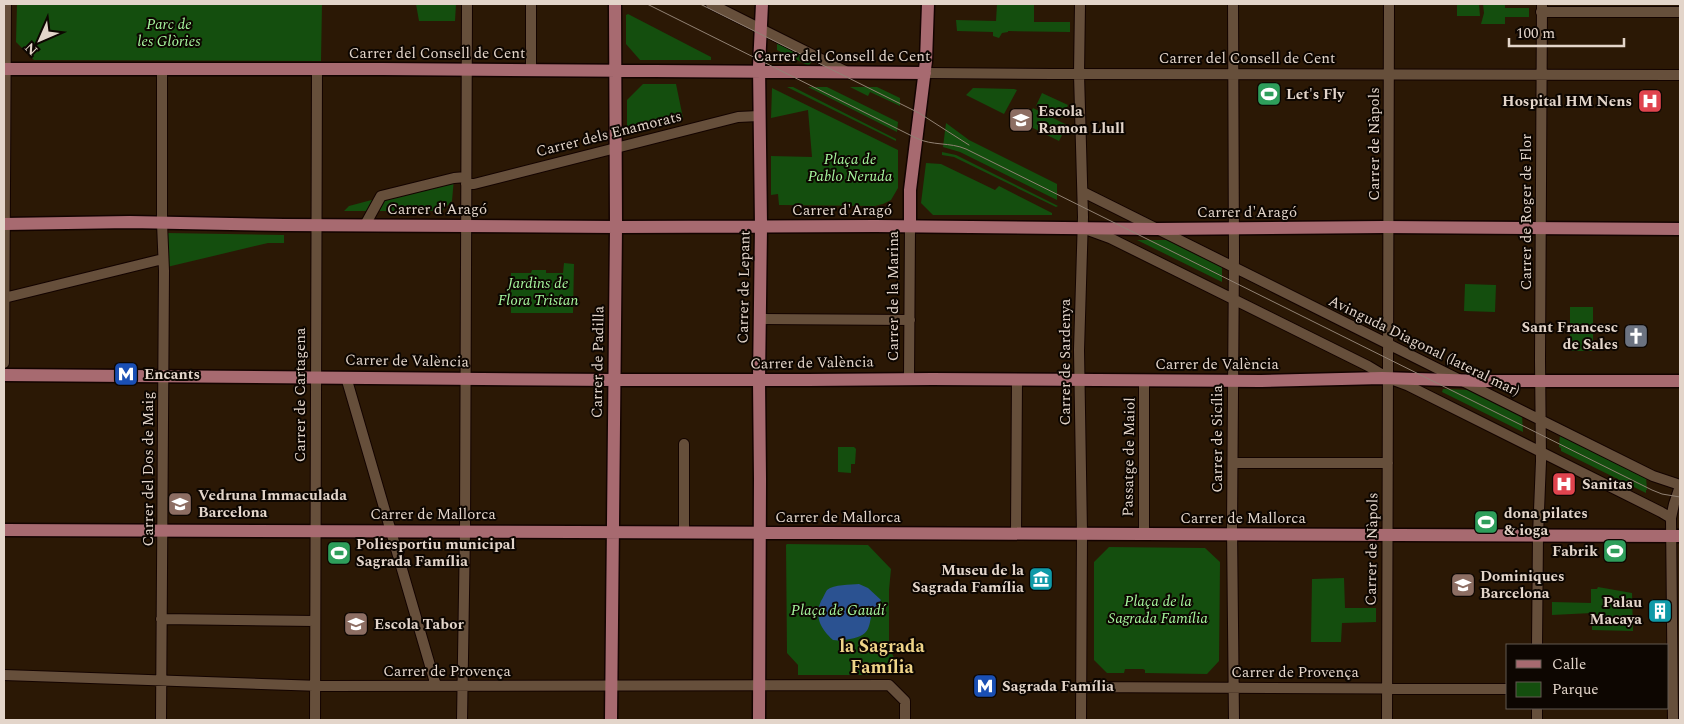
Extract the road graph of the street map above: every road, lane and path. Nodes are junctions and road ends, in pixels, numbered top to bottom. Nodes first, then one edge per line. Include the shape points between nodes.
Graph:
1 (6, 4) edge
2 (467, 4) edge
3 (531, 4) edge
4 (615, 4) edge
5 (711, 4) edge
6 (762, 4) edge
7 (928, 4) edge
8 (1080, 4) edge
9 (1233, 4) edge
10 (1389, 4) edge
11 (1542, 8) edge
12 (1680, 12) edge
13 (760, 28) junction
14 (5, 69) edge
15 (162, 69) junction
16 (317, 69) junction
17 (467, 70) junction
18 (531, 70) junction
19 (614, 70) junction
20 (759, 72) junction
21 (845, 72) junction
22 (925, 73) junction
23 (1079, 74) junction
24 (1232, 74) junction
25 (1389, 75) junction
26 (1541, 75) junction
27 (1680, 75) edge
28 (759, 116) junction
29 (615, 147) junction
30 (466, 181) junction
31 (1083, 192) junction
32 (162, 223) junction
33 (4, 224) edge
34 (316, 225) junction
35 (365, 225) junction
36 (467, 226) junction
37 (761, 226) junction
38 (910, 226) junction
39 (616, 227) junction
40 (1389, 227) junction
41 (1083, 228) junction
42 (1234, 228) junction
43 (1541, 228) junction
44 (1157, 229) junction
45 (1680, 229) edge
46 (164, 259) junction
47 (1233, 267) junction
48 (4, 298) edge
49 (1233, 303) junction
50 (760, 320) junction
51 (910, 320) junction
52 (1388, 344) junction
53 (4, 363) edge
54 (4, 375) edge
55 (163, 376) junction
56 (315, 377) junction
57 (346, 377) junction
58 (466, 378) junction
59 (1388, 378) junction
60 (909, 379) junction
61 (1017, 379) junction
62 (614, 380) junction
63 (759, 380) junction
64 (1079, 380) junction
65 (1144, 380) junction
66 (1460, 380) junction
67 (1540, 380) junction
68 (1232, 381) junction
69 (1680, 381) edge
70 (1540, 420) junction
71 (684, 444) dead end
72 (1541, 453) junction
73 (1232, 463) junction
74 (1388, 463) junction
75 (1679, 488) edge
76 (1671, 518) junction
77 (4, 530) edge
78 (163, 530) junction
79 (315, 530) junction
80 (390, 530) junction
81 (465, 531) junction
82 (612, 531) junction
83 (684, 532) junction
84 (759, 533) junction
85 (1016, 533) junction
86 (1082, 533) junction
87 (1144, 534) junction
88 (1232, 534) junction
89 (1387, 535) junction
90 (1538, 535) junction
91 (1676, 536) edge
92 (161, 618) junction
93 (315, 621) junction
94 (1537, 644) edge
95 (4, 676) edge
96 (161, 681) junction
97 (611, 685) junction
98 (759, 685) junction
99 (314, 686) junction
100 (436, 686) junction
101 (462, 686) junction
102 (1081, 687) junction
103 (1234, 687) junction
104 (1387, 688) junction
105 (1506, 689) edge
106 (1670, 689) edge
107 (161, 720) edge
108 (315, 720) edge
109 (462, 720) edge
110 (611, 720) edge
111 (759, 720) edge
112 (905, 720) edge
113 (1081, 720) edge
114 (1234, 720) edge
115 (1387, 720) edge
116 (1673, 720) edge

1 - 14 street
2 - 17 street
3 - 18 street
4 - 19 main road, Carrer de Padilla
5 - 13 street
6 - 13 main road, Carrer de Lepant
7 - 22 main road, Carrer de la Marina
8 - 23 street, Carrer de Sardenya
9 - 24 street
10 - 25 street, Carrer de Nàpols
11 - 12 street
11 - 26 street, Carrer de Roger de Flor
13 - 20 main road, Carrer de Lepant
13 - 21 street
14 - 15 main road, Carrer del Consell de Cent
14 - 33 street
15 - 16 main road, Carrer del Consell de Cent
15 - 32 street, Carrer del Dos de Maig
16 - 17 main road, Carrer del Consell de Cent
16 - 34 street, Carrer de Cartagena
17 - 18 main road, Carrer del Consell de Cent
17 - 30 street
18 - 19 main road, Carrer del Consell de Cent
19 - 20 main road, Carrer del Consell de Cent
19 - 29 main road, Carrer de Padilla
20 - 21 main road, Carrer del Consell de Cent
20 - 28 main road, Carrer de Lepant
21 - 22 main road, Carrer del Consell de Cent
22 - 23 street, Carrer del Consell de Cent
22 - 38 main road, Carrer de la Marina via 910,190
23 - 24 street, Carrer del Consell de Cent
23 - 31 street, Carrer de Sardenya
24 - 25 street, Carrer del Consell de Cent
24 - 42 street
25 - 26 street, Carrer del Consell de Cent
25 - 40 street, Carrer de Nàpols
26 - 27 street, Carrer del Consell de Cent
26 - 43 street, Carrer de Roger de Flor
28 - 29 street, Carrer dels Enamorats via 738,117
28 - 37 main road, Carrer de Lepant
29 - 30 street, Carrer dels Enamorats via 474,184
29 - 39 main road, Carrer de Padilla
30 - 35 street, Carrer dels Enamorats via 454,178 381,196
30 - 36 street
31 - 41 street, Carrer de Sardenya
31 - 44 street, Avinguda Diagonal (lateral mar)
32 - 33 main road, Carrer d'Aragó
32 - 34 main road, Carrer d'Aragó
32 - 46 street, Carrer del Dos de Maig
33 - 48 street
34 - 35 main road, Carrer d'Aragó
34 - 56 street, Carrer de Cartagena
35 - 36 main road, Carrer d'Aragó
36 - 39 main road, Carrer d'Aragó
36 - 58 street
37 - 38 main road, Carrer d'Aragó
37 - 39 main road, Carrer d'Aragó
37 - 50 main road, Carrer de Lepant
38 - 41 main road, Carrer d'Aragó
38 - 51 street, Carrer de la Marina
39 - 62 main road, Carrer de Padilla
40 - 42 main road, Carrer d'Aragó
40 - 43 main road, Carrer d'Aragó
40 - 52 street, Carrer de Nàpols
41 - 44 main road, Carrer d'Aragó
41 - 49 street via 1110,238
41 - 64 street, Carrer de Sardenya
42 - 44 main road, Carrer d'Aragó
42 - 47 street
43 - 45 main road, Carrer d'Aragó
43 - 67 street, Carrer de Roger de Flor
44 - 47 street, Avinguda Diagonal (lateral mar)
46 - 48 street
46 - 55 street, Carrer del Dos de Maig
47 - 49 street, Carrer de Sicília
47 - 52 street, Avinguda Diagonal (lateral mar)
48 - 53 street
49 - 59 street
49 - 68 street, Carrer de Sicília
50 - 51 street
50 - 63 main road, Carrer de Lepant
51 - 60 street, Carrer de la Marina
52 - 59 street, Carrer de Nàpols
52 - 66 street, Avinguda Diagonal (lateral mar)
54 - 55 main road, Carrer de València
55 - 56 main road, Carrer de València
55 - 78 street, Carrer del Dos de Maig
56 - 57 main road, Carrer de València
56 - 79 street, Carrer de Cartagena
57 - 58 main road, Carrer de València
57 - 80 street
58 - 62 main road, Carrer de València
58 - 81 street
59 - 66 main road, Carrer de València
59 - 68 main road, Carrer de València
59 - 72 street
59 - 74 street, Carrer de Nàpols
60 - 61 main road, Carrer de València
60 - 63 main road, Carrer de València
61 - 64 main road, Carrer de València
61 - 85 street
62 - 63 main road, Carrer de València
62 - 82 main road, Carrer de Padilla
63 - 84 main road, Carrer de Lepant
64 - 65 main road, Carrer de València
64 - 86 street, Carrer de Sardenya
65 - 68 main road, Carrer de València
65 - 87 street, Passatge de Maiol
66 - 67 main road, Carrer de València
66 - 70 street, Avinguda Diagonal (lateral mar)
67 - 69 main road, Carrer de València
67 - 70 street, Carrer de Roger de Flor
68 - 73 street, Carrer de Sicília
70 - 72 street, Carrer de Roger de Flor
70 - 75 street, Avinguda Diagonal (lateral mar)
71 - 83 street
72 - 76 street
72 - 90 street
73 - 74 street
73 - 88 street, Carrer de Sicília
74 - 89 street, Carrer de Nàpols
75 - 76 street
76 - 91 street
77 - 78 main road, Carrer de Mallorca
78 - 79 main road, Carrer de Mallorca
78 - 92 street, Carrer del Dos de Maig
79 - 80 main road, Carrer de Mallorca
79 - 93 street, Carrer de Cartagena
80 - 81 main road, Carrer de Mallorca
80 - 100 street
81 - 82 main road, Carrer de Mallorca
81 - 101 street
82 - 83 main road, Carrer de Mallorca
82 - 97 main road, Carrer de Padilla
83 - 84 main road, Carrer de Mallorca
84 - 85 main road, Carrer de Mallorca
84 - 98 main road, Carrer de Lepant
85 - 86 main road, Carrer de Mallorca
86 - 87 main road, Carrer de Mallorca
86 - 102 street, Carrer de Sardenya
87 - 88 main road, Carrer de Mallorca
88 - 89 main road, Carrer de Mallorca
88 - 103 street, Carrer de Sicília
89 - 90 main road, Carrer de Mallorca
89 - 104 street, Carrer de Nàpols
90 - 91 main road, Carrer de Mallorca
90 - 94 street
91 - 106 street
92 - 93 street
92 - 96 street, Carrer del Dos de Maig
93 - 99 street, Carrer de Cartagena
95 - 96 street, Carrer de Provença
96 - 99 street, Carrer de Provença
96 - 107 street, Carrer del Dos de Maig
97 - 98 street, Carrer de Provença
97 - 101 street, Carrer de Provença
97 - 110 main road, Carrer de Padilla
98 - 111 main road, Carrer de Lepant
98 - 112 street, Carrer de Provença via 889,685 905,701
99 - 100 street, Carrer de Provença
99 - 108 street, Carrer de Cartagena
100 - 101 street, Carrer de Provença
101 - 109 street
102 - 103 street, Carrer de Provença
102 - 113 street, Carrer de Sardenya
103 - 104 street, Carrer de Provença
103 - 114 street, Carrer de Sicília
104 - 105 street, Carrer de Provença
104 - 115 street, Carrer de Nàpols
106 - 116 street

